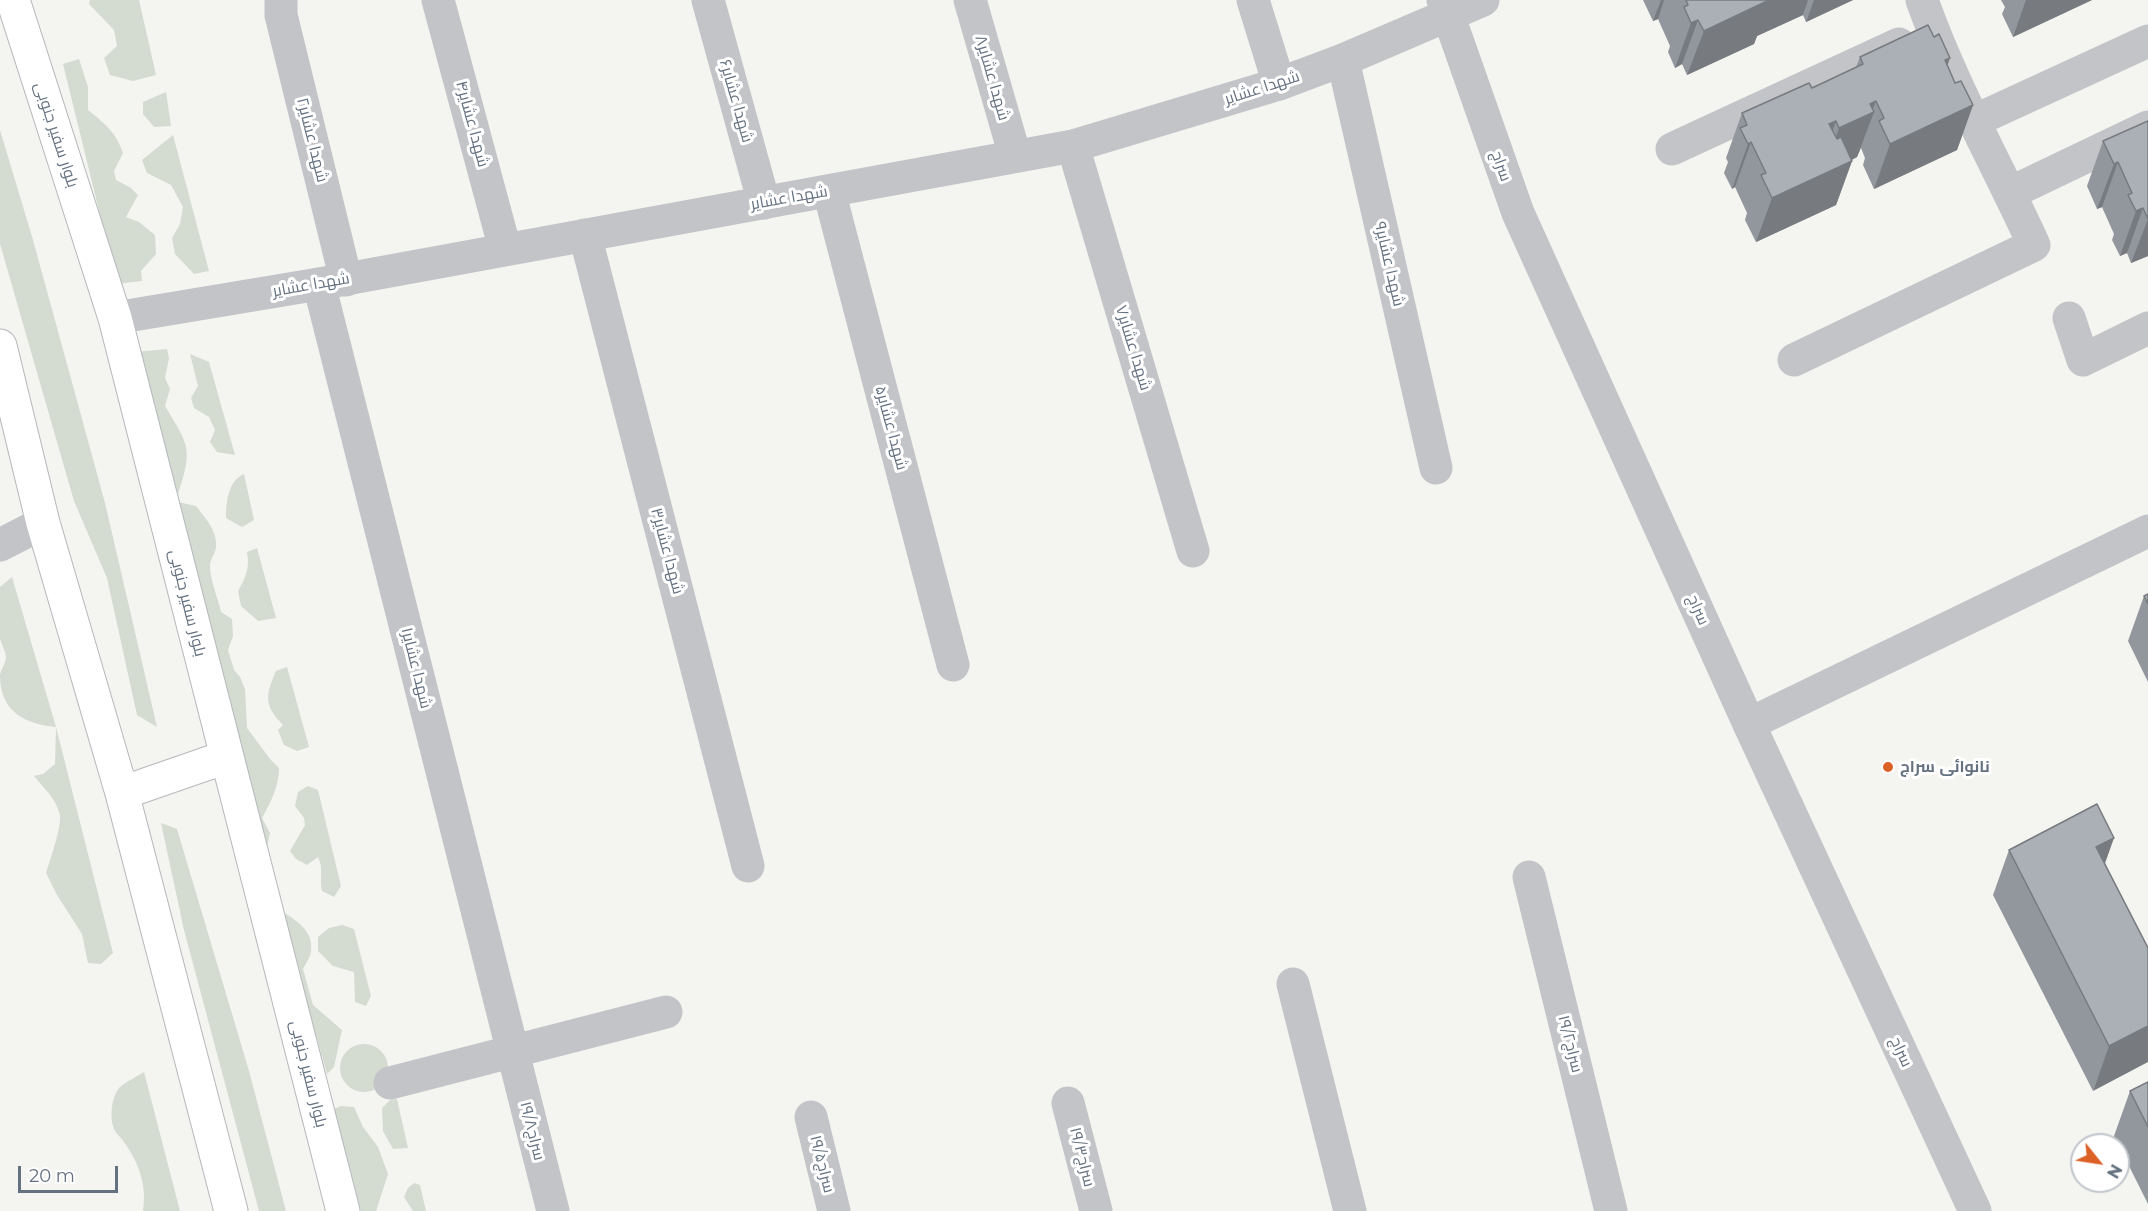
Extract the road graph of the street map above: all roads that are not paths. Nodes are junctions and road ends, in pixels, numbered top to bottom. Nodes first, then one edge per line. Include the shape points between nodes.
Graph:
1 (14, 0) edge
2 (281, 0) edge
3 (438, 0) edge
4 (708, 0) edge
5 (970, 0) edge
6 (1253, 0) edge
7 (1484, 0) edge
8 (1445, 8) edge
9 (1927, 15) edge
10 (2148, 41) edge
11 (1343, 60) junction
12 (1279, 84) junction
13 (1974, 121) junction
14 (2148, 127) edge
15 (1073, 146) junction
16 (1672, 149) dead end
17 (1015, 156) junction
18 (829, 191) junction
19 (2010, 193) junction
20 (764, 203) junction
21 (585, 235) junction
22 (505, 249) junction
23 (332, 282) junction
24 (115, 318) junction
25 (2069, 318) dead end
26 (2148, 328) edge
27 (0, 346) edge
28 (1794, 360) dead end
29 (1436, 468) dead end
30 (43, 523) junction
31 (2148, 531) edge
32 (0, 545) edge
33 (1193, 551) dead end
34 (953, 665) dead end
35 (1749, 724) junction
36 (226, 757) junction
37 (122, 792) junction
38 (748, 866) dead end
39 (1529, 877) dead end
40 (1293, 984) dead end
41 (666, 1012) dead end
42 (512, 1052) junction
43 (390, 1083) dead end
44 (1068, 1103) dead end
45 (811, 1117) dead end
46 (231, 1211) edge
47 (343, 1211) edge
48 (552, 1211) edge
49 (834, 1211) edge
50 (1096, 1211) edge
51 (1350, 1211) edge
52 (1611, 1211) edge
53 (1974, 1211) edge

1 - 24 main road, بلوار سفیر جنوبی
2 - 23 street, شهدا عشایر۲
3 - 22 street, شهدا عشایر۴
4 - 20 street, شهدا عشایر۶
5 - 17 street, شهدا عشایر۸
6 - 12 street
7 - 8 street, شهدا عشایر
8 - 11 street, شهدا عشایر
8 - 35 street, سراج via 1518,213
9 - 13 street
9 - 16 street
10 - 13 street
11 - 12 street, شهدا عشایر
11 - 29 street, شهدا عشایر۹
12 - 15 street, شهدا عشایر
13 - 19 street
14 - 19 street
15 - 17 street, شهدا عشایر
15 - 33 street, شهدا عشایر۷
17 - 18 street, شهدا عشایر
18 - 20 street, شهدا عشایر
18 - 34 street, شهدا عشایر۵
19 - 28 street via 2034,245
20 - 21 street, شهدا عشایر
21 - 22 street, شهدا عشایر
21 - 38 street, شهدا عشایر۳
22 - 23 street, شهدا عشایر
23 - 24 street, شهدا عشایر
23 - 42 street, شهدا عشایر۱
24 - 36 main road, بلوار سفیر جنوبی
25 - 26 street via 2083,360
27 - 30 main road
30 - 32 street
30 - 37 main road
31 - 35 street
35 - 53 street, سراج
36 - 37 main road
36 - 47 main road, بلوار سفیر جنوبی
37 - 46 main road
39 - 52 street, سراج۱۹/۲
40 - 51 street
41 - 42 street
42 - 43 street
42 - 48 street, سراج۱۹/۸
44 - 50 street, سراج۱۹/۳
45 - 49 street, سراج۱۹/۵

